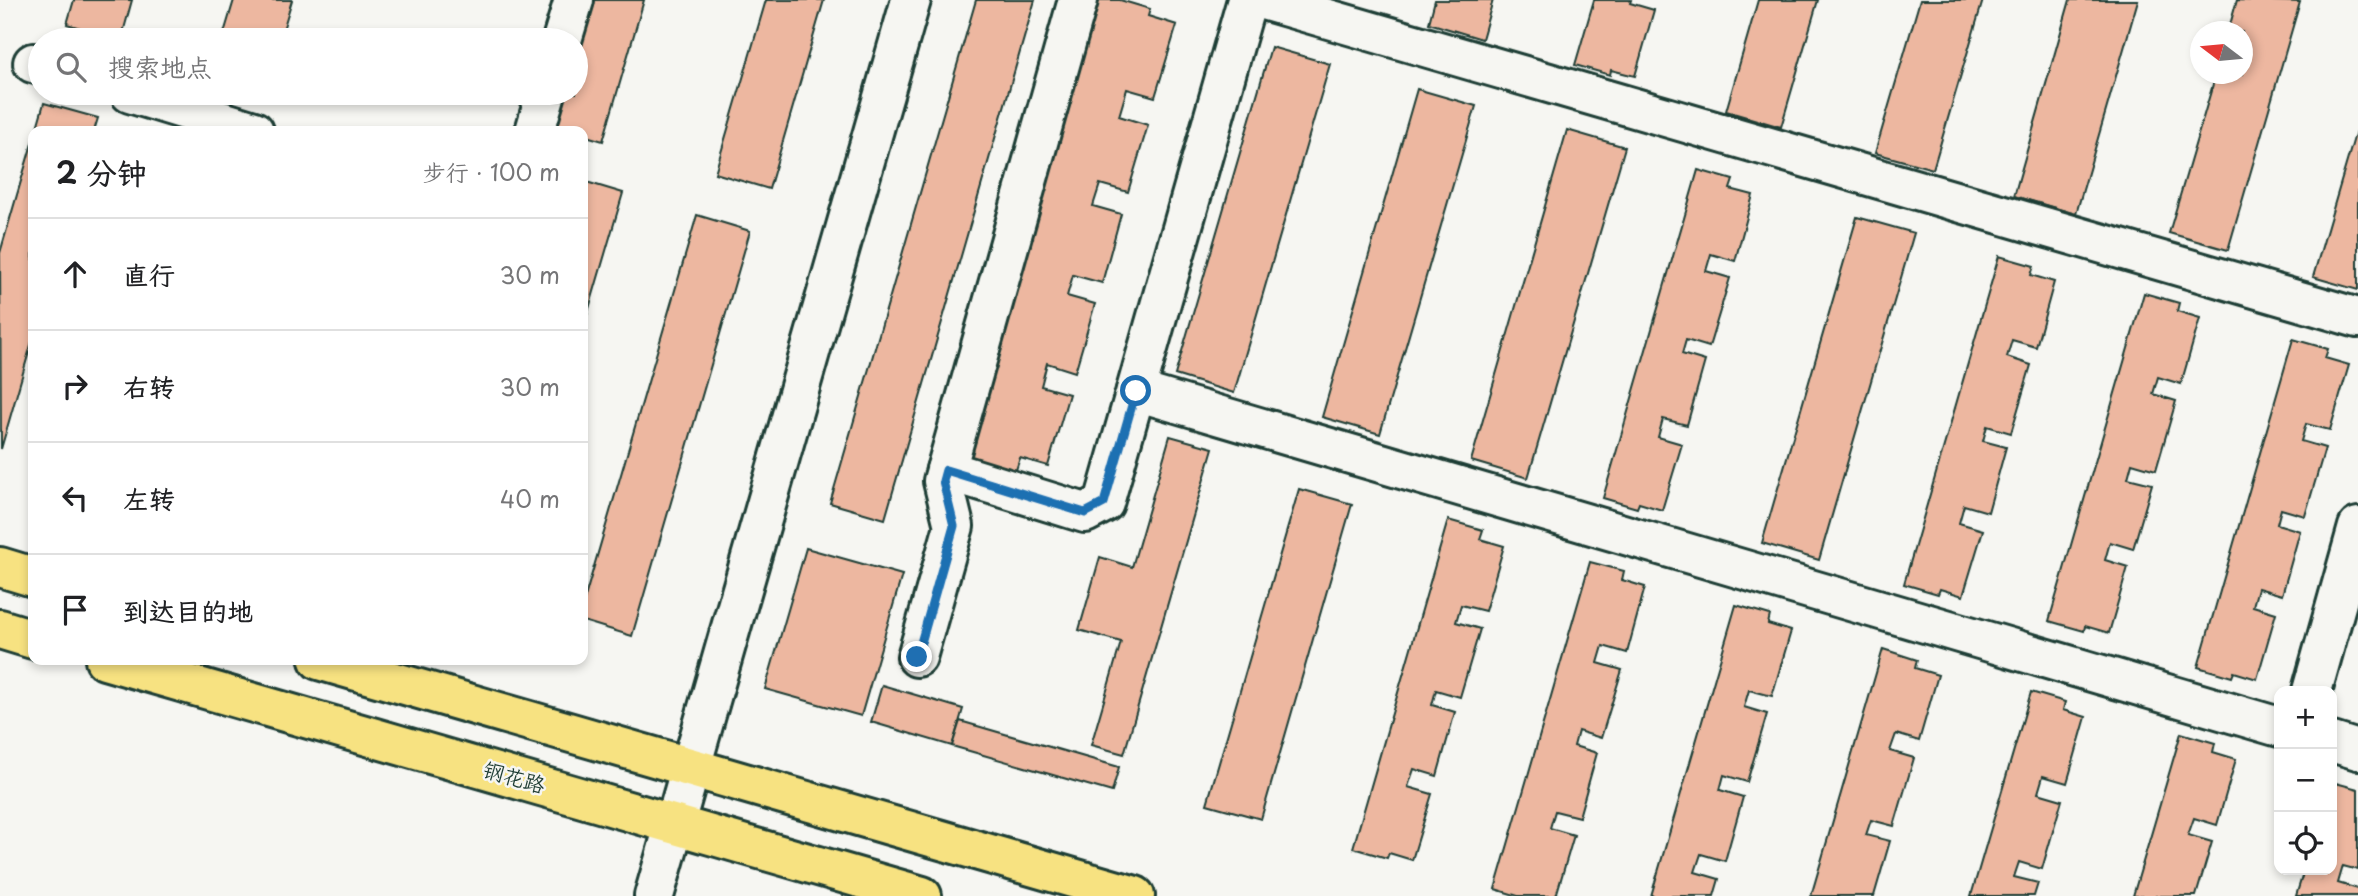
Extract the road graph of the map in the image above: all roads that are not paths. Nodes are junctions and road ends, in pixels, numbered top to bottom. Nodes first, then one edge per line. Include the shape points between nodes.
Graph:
1 (574, 0) edge
2 (911, 0) edge
3 (1078, 0) edge
4 (1247, 0) edge
5 (1264, 0) edge
6 (566, 28) edge
7 (169, 105) edge
8 (543, 105) edge
9 (238, 126) edge
10 (536, 126) edge
11 (2358, 318) edge
12 (1136, 391) junction
13 (946, 470) junction
14 (2358, 527) edge
15 (0, 567) edge
16 (28, 575) edge
17 (0, 629) edge
18 (28, 637) edge
19 (917, 657) dead end
20 (123, 665) edge
21 (336, 665) edge
22 (2313, 686) edge
23 (2274, 726) edge
24 (2337, 744) edge
25 (2358, 750) edge
26 (691, 767) junction
27 (675, 825) junction
28 (654, 896) edge
29 (922, 896) edge
30 (1135, 896) edge

1 - 6 street
2 - 26 street
3 - 13 street
4 - 12 street
5 - 11 street
7 - 9 street
8 - 10 street
12 - 13 street via 1104,503 1085,513
12 - 23 street
13 - 19 street via 943,481 954,526
14 - 22 street
15 - 16 main road
17 - 18 main road
20 - 27 main road, 钢花路
21 - 26 main road
24 - 25 street
26 - 27 street
26 - 30 main road
27 - 28 street
27 - 29 main road, 钢花路

